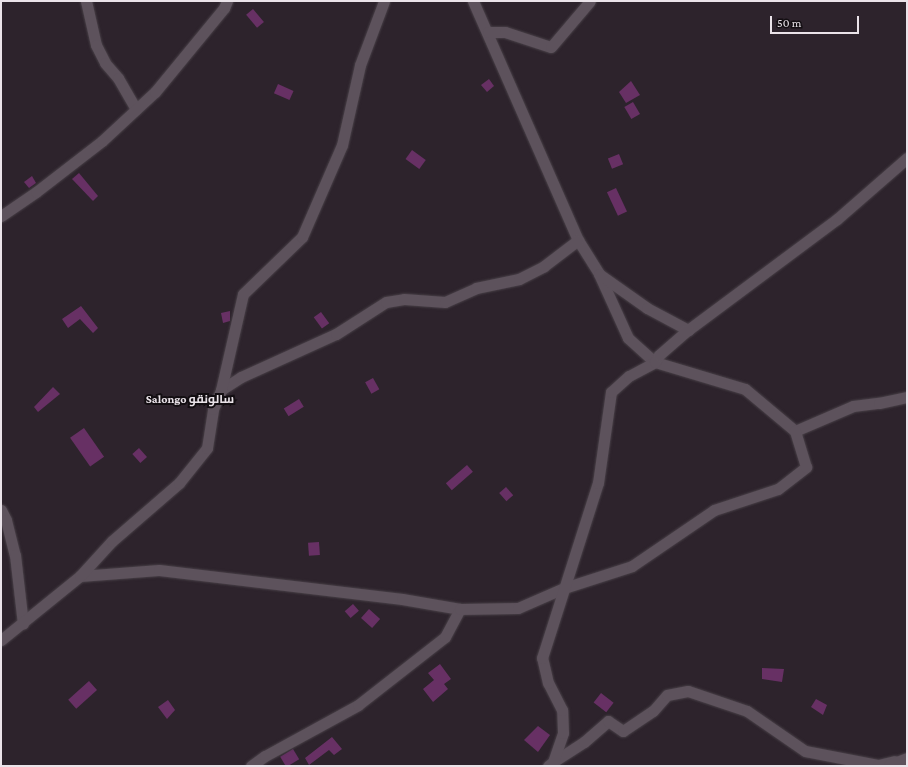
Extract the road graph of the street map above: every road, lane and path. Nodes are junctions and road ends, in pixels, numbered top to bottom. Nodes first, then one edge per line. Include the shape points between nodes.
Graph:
1 (86, 1) edge
2 (227, 1) edge
3 (384, 1) edge
4 (473, 1) edge
5 (590, 1) edge
6 (488, 32) junction
7 (136, 109) junction
8 (907, 158) edge
9 (1, 216) edge
10 (578, 240) junction
11 (599, 274) junction
12 (688, 330) junction
13 (655, 362) junction
14 (221, 390) junction
15 (907, 397) edge
16 (795, 431) junction
17 (1, 510) edge
18 (80, 576) junction
19 (564, 588) junction
20 (460, 609) junction
21 (23, 624) junction
22 (1, 640) edge
23 (907, 758) edge
24 (551, 764) edge
25 (891, 764) edge
26 (251, 766) edge

1 - 7 street via 96,45
2 - 7 street via 155,92
3 - 14 street via 360,64 342,145 302,238 242,294
4 - 6 street
5 - 6 street via 551,47 505,32
6 - 10 street
7 - 9 street via 78,160
8 - 12 street via 836,219
10 - 11 street
10 - 14 street via 544,266 518,279 476,288 445,302 404,299 386,302 336,334 241,377
11 - 12 street via 647,308
11 - 13 street via 628,338
12 - 13 street via 659,355
13 - 16 street via 745,388
13 - 19 street via 629,376 611,392 598,484
14 - 18 street via 213,409 207,448 178,483 112,541
15 - 16 street via 853,406
16 - 19 street via 806,467 778,489 714,510 632,566
17 - 21 street via 15,555
18 - 20 street via 159,570 402,599
18 - 21 street
19 - 20 street via 518,608
19 - 24 street via 542,658 548,683 562,710 563,733
20 - 26 street via 445,637 358,704
21 - 22 street
23 - 25 street
24 - 25 street via 584,742 608,721 623,731 654,711 667,695 688,691 747,711 805,751 878,765

